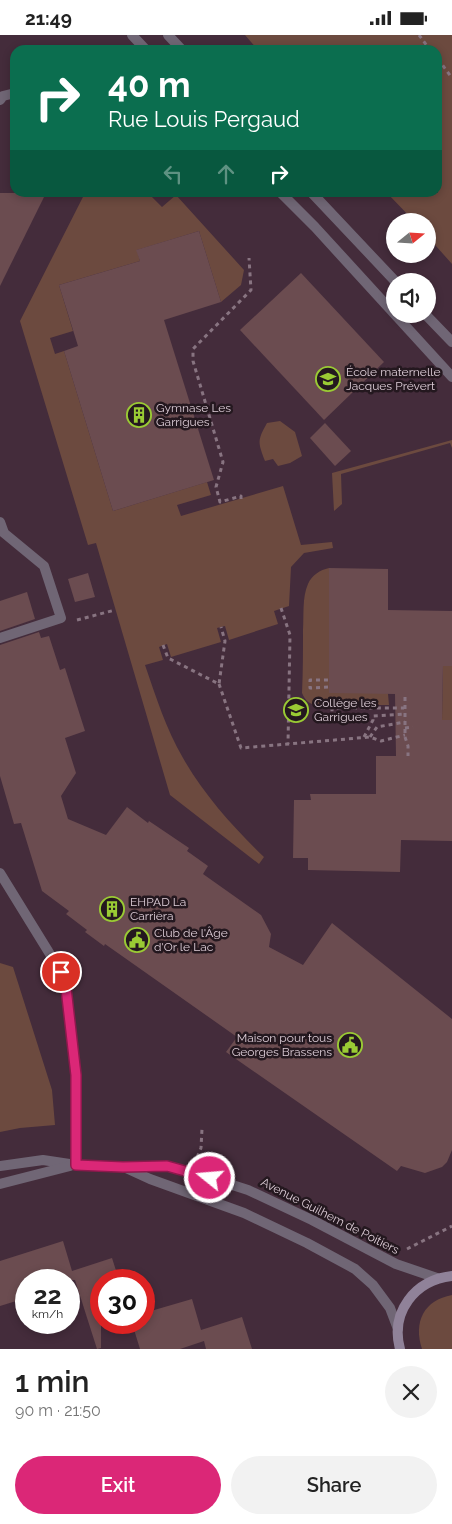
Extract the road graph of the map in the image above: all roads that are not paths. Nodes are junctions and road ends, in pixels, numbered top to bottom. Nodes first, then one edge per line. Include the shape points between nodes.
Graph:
1 (132, 35) edge
2 (168, 35) edge
3 (141, 45) edge
4 (177, 45) edge
5 (10, 94) edge
6 (0, 101) edge
7 (285, 197) edge
8 (316, 197) edge
9 (387, 273) edge
10 (434, 323) edge
11 (452, 342) edge
12 (452, 377) edge
13 (0, 522) edge
14 (0, 638) edge
15 (0, 873) edge
16 (76, 1165) junction
17 (0, 1166) edge
18 (123, 1167) junction
19 (0, 1184) edge
20 (452, 1276) edge
21 (437, 1278) junction
22 (398, 1329) junction
23 (400, 1349) edge

1 - 3 street
2 - 4 street
5 - 6 street
7 - 12 street
8 - 9 street
10 - 11 street
13 - 14 street via 4,533 44,566 61,618
15 - 16 street via 61,972 66,988 76,1075
16 - 17 street, Avenue Guilhem de Poitiers via 43,1160
16 - 18 street, Avenue Guilhem de Poitiers
16 - 19 street, Avenue Guilhem de Poitiers
18 - 21 street, Avenue Guilhem de Poitiers via 167,1166 248,1189 396,1264
18 - 22 street, Avenue Guilhem de Poitiers via 244,1213 355,1269 373,1285 390,1308
20 - 21 main road
21 - 22 main road via 425,1284 405,1304
22 - 23 main road

